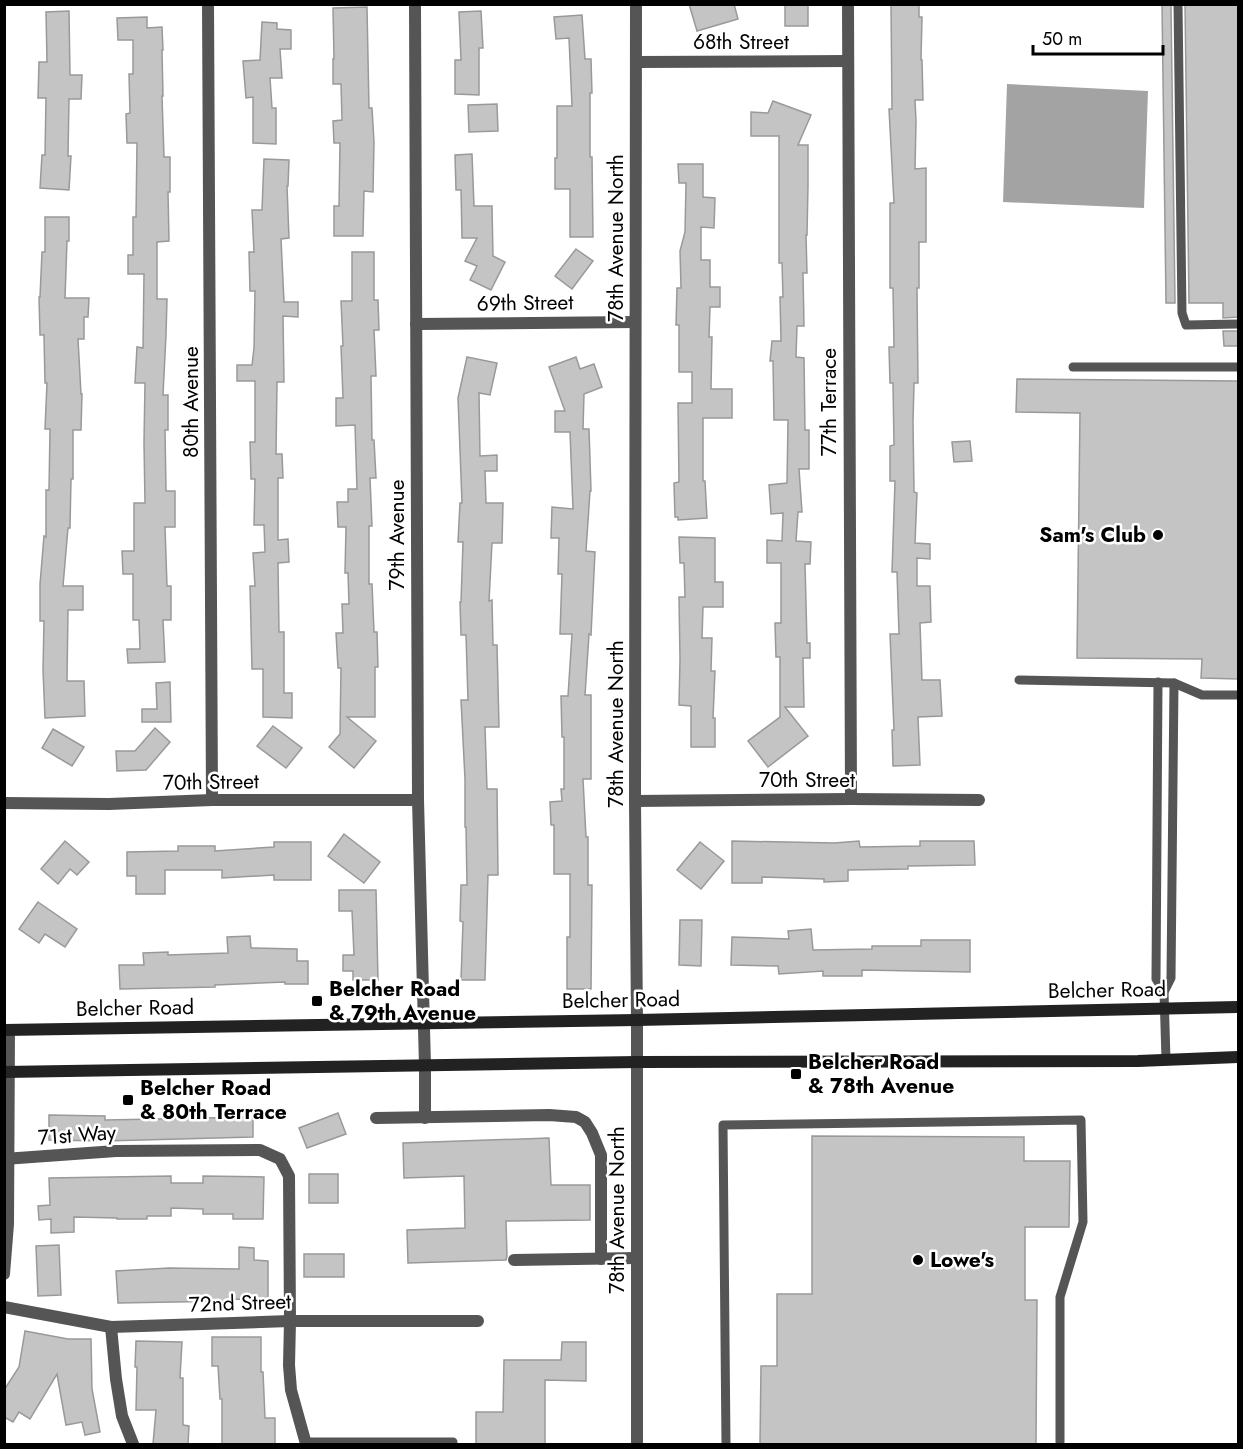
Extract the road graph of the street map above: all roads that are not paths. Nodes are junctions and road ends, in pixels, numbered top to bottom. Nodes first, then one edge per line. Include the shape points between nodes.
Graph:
1 (208, 4) edge
2 (415, 4) edge
3 (636, 4) edge
4 (848, 4) edge
5 (1178, 4) edge
6 (847, 61) junction
7 (636, 62) junction
8 (635, 321) junction
9 (416, 324) junction
10 (1239, 324) edge
11 (1239, 367) edge
12 (1073, 368) dead end
13 (1019, 680) dead end
14 (1158, 682) junction
15 (1174, 683) junction
16 (1239, 695) edge
17 (851, 799) junction
18 (212, 800) junction
19 (418, 800) junction
20 (979, 800) dead end
21 (635, 801) junction
22 (4, 803) edge
23 (1164, 992) junction
24 (1239, 1007) edge
25 (1165, 1008) junction
26 (637, 1020) junction
27 (423, 1022) junction
28 (7, 1030) edge
29 (1239, 1057) edge
30 (1166, 1060) junction
31 (637, 1062) junction
32 (425, 1066) junction
33 (7, 1072) edge
34 (376, 1118) dead end
35 (425, 1118) junction
36 (6, 1159) edge
37 (637, 1258) junction
38 (601, 1259) junction
39 (514, 1260) dead end
40 (4, 1274) edge
41 (4, 1307) edge
42 (290, 1320) junction
43 (478, 1321) dead end
44 (111, 1327) junction
45 (453, 1442) dead end
46 (305, 1443) edge
47 (133, 1444) edge
48 (637, 1444) edge
49 (726, 1444) edge
50 (1060, 1444) edge

1 - 18 street, 80th Avenue
2 - 9 street, 79th Avenue
3 - 7 street, 78th Avenue North
4 - 6 street, 77th Terrace
5 - 10 lane via 1182,312 1186,325
6 - 7 street, 68th Street
6 - 17 street, 77th Terrace
7 - 8 street, 78th Avenue North
8 - 9 street, 69th Street
8 - 21 street, 78th Avenue North
9 - 19 street, 79th Avenue
11 - 12 lane
13 - 14 lane
14 - 15 lane
14 - 23 lane via 1156,979
15 - 16 lane via 1202,695
15 - 23 lane via 1171,978
17 - 20 street, 70th Street
17 - 21 street, 70th Street
18 - 19 street, 70th Street
18 - 22 street, 70th Street
19 - 27 street, 79th Avenue
21 - 26 street, 78th Avenue North
23 - 25 lane
24 - 25 main road, Belcher Road
25 - 26 main road, Belcher Road
25 - 30 lane
26 - 27 main road, Belcher Road
26 - 31 street, 78th Avenue North
27 - 28 main road, Belcher Road
27 - 32 street, 79th Avenue
28 - 33 street
29 - 30 main road
30 - 31 main road
31 - 32 main road
31 - 37 street, 78th Avenue North
32 - 33 main road
32 - 35 street, 79th Avenue
33 - 36 street
34 - 35 street
35 - 38 street via 549,1115 576,1117 585,1122 601,1155
36 - 40 street via 8,1224
36 - 42 street, 71st Way via 116,1151 260,1150 280,1159 290,1176
37 - 38 street
37 - 48 street, 78th Avenue North
38 - 39 street
41 - 44 street, 72nd Street
42 - 43 street, 72nd Street
42 - 44 street, 72nd Street
42 - 46 street via 291,1390
44 - 47 street via 122,1416
45 - 46 lane
49 - 50 lane via 723,1125 1081,1120 1083,1222 1060,1297

